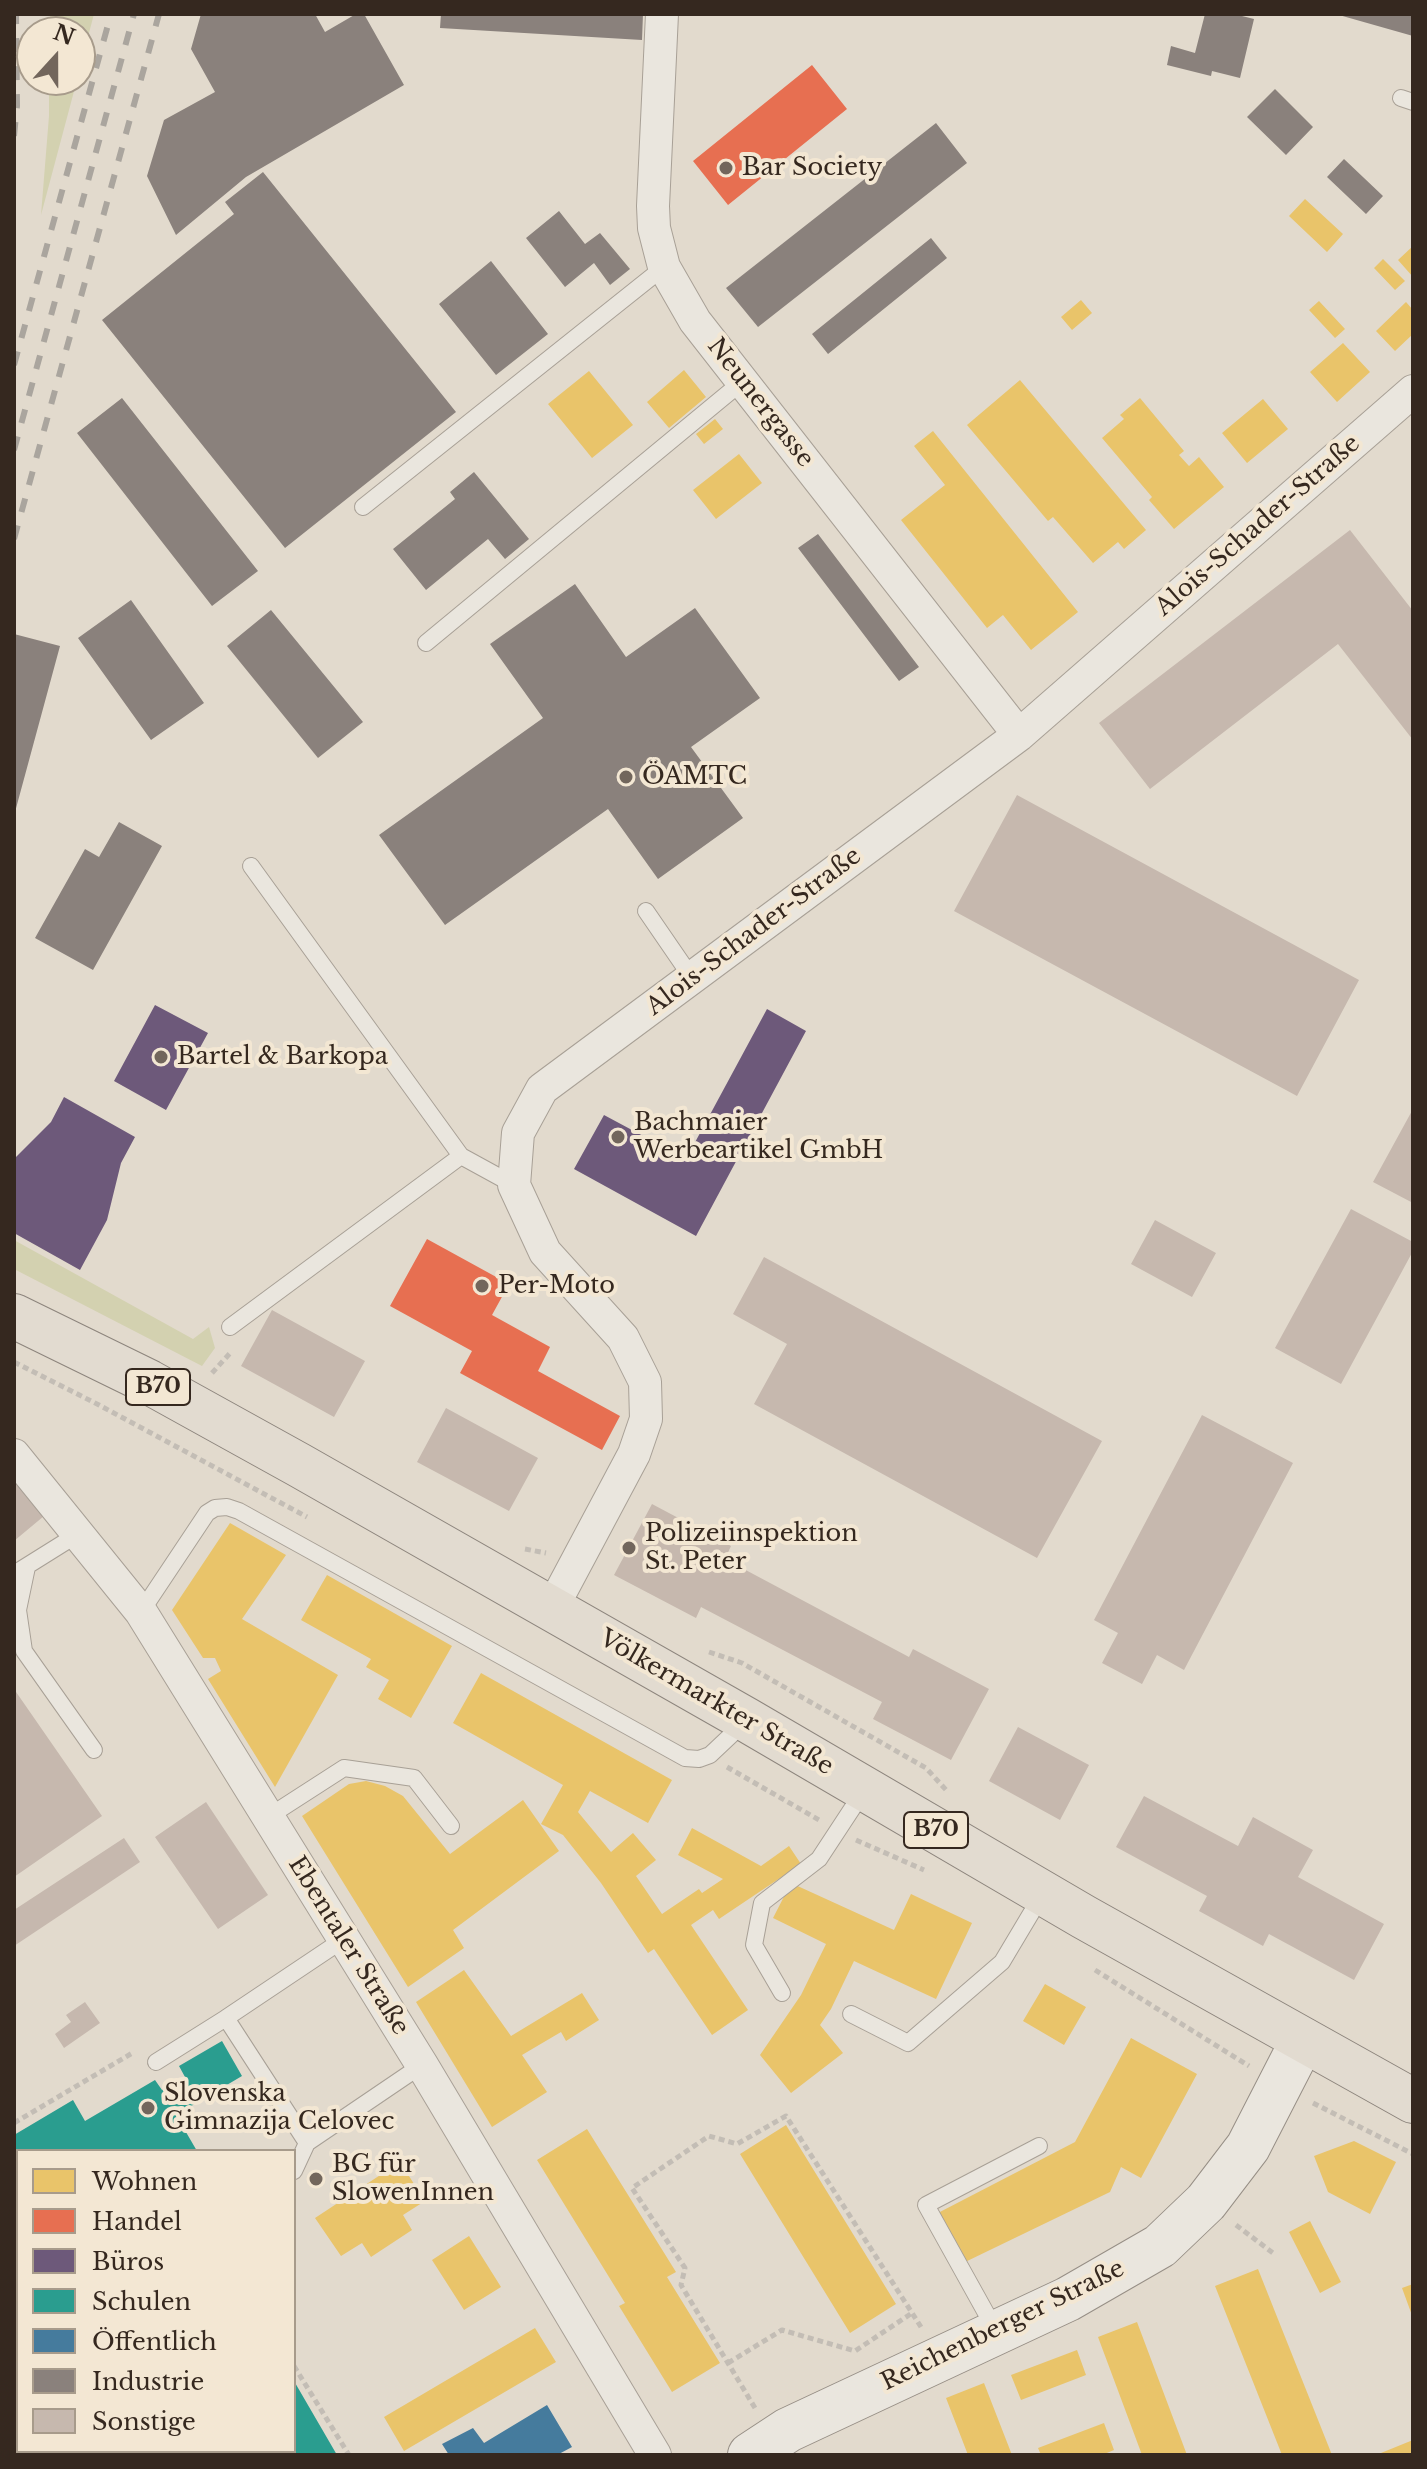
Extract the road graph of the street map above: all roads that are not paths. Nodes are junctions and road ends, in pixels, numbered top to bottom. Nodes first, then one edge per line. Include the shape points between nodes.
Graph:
1 (662, 14) edge
2 (664, 267) junction
3 (743, 381) junction
4 (1413, 391) edge
5 (363, 507) dead end
6 (426, 643) dead end
7 (1019, 735) junction
8 (251, 866) dead end
9 (646, 911) dead end
10 (692, 978) junction
11 (461, 1156) junction
12 (514, 1185) junction
13 (14, 1316) edge
14 (230, 1327) road end
15 (14, 1455) edge
16 (78, 1534) junction
17 (20, 1570) edge
18 (552, 1608) junction
19 (141, 1612) junction
20 (747, 1720) junction
21 (94, 1750) dead end
22 (865, 1789) junction
23 (268, 1817) junction
24 (451, 1826) dead end
25 (1043, 1892) junction
26 (344, 1939) junction
27 (782, 1993) dead end
28 (851, 2014) dead end
29 (226, 2018) junction
30 (1303, 2040) junction
31 (156, 2062) road end
32 (422, 2065) junction
33 (1413, 2101) edge
34 (307, 2143) junction
35 (1039, 2146) dead end
36 (296, 2167) edge
37 (996, 2332) junction
38 (762, 2447) edge
39 (655, 2455) edge

1 - 2 street, Neunergasse via 653,206
2 - 3 street, Neunergasse via 695,321
2 - 5 lane
3 - 6 lane
3 - 7 street, Neunergasse
4 - 7 street, Alois-Schader-Straße
7 - 10 street, Alois-Schader-Straße
8 - 11 lane
9 - 10 lane
10 - 12 street, Alois-Schader-Straße via 542,1089 518,1133
11 - 12 lane
11 - 14 lane
12 - 18 street, Alois-Schader-Straße via 545,1252 623,1338 645,1382 646,1419 634,1454
13 - 18 main road, Völkermarkter Straße / B70 via 149,1382
15 - 16 street, Ebentaler Straße
16 - 17 lane
16 - 19 street, Ebentaler Straße
17 - 21 lane via 24,1651
18 - 20 main road, Völkermarkter Straße / B70
19 - 20 lane via 207,1513 227,1507 685,1758 710,1755
19 - 23 street, Ebentaler Straße
20 - 22 main road, Völkermarkter Straße / B70
22 - 25 main road, Völkermarkter Straße / B70
22 - 27 lane via 819,1859 762,1903 754,1945
23 - 24 lane via 344,1768 414,1778
23 - 26 street, Ebentaler Straße
25 - 28 lane via 1002,1962 908,2043
25 - 30 main road, Völkermarkter Straße / B70
26 - 29 lane
26 - 32 street, Ebentaler Straße
29 - 31 lane
29 - 34 lane
30 - 33 main road, Völkermarkter Straße / B70
30 - 37 main road, Reichenberger Straße via 1248,2147 1206,2202 1160,2246 1068,2299
32 - 34 lane
32 - 39 street, Ebentaler Straße
34 - 36 lane
35 - 37 lane via 926,2205
37 - 38 main road, Reichenberger Straße

